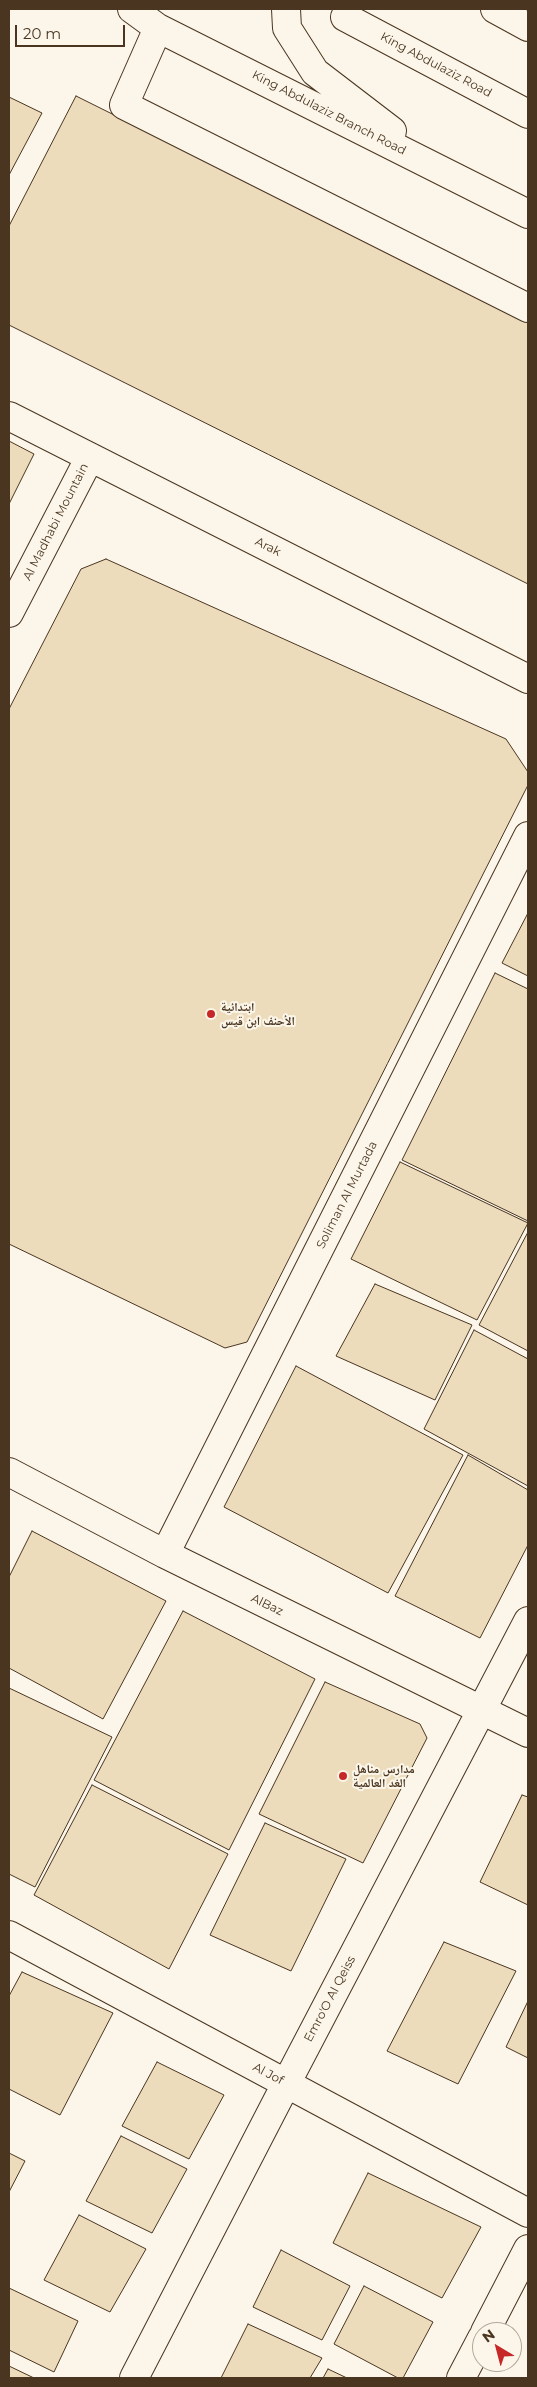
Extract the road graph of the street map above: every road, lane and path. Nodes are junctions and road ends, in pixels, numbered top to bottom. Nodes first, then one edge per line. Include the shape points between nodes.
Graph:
1 (132, 9) edge
2 (286, 9) edge
3 (495, 9) edge
4 (345, 17) dead end
5 (528, 27) edge
6 (158, 28) junction
7 (528, 114) edge
8 (430, 164) junction
9 (528, 214) edge
10 (528, 308) edge
11 (9, 416) edge
12 (90, 457) junction
13 (9, 613) edge
14 (528, 679) edge
15 (528, 836) edge
16 (9, 1472) edge
17 (166, 1554) junction
18 (528, 1621) edge
19 (481, 1710) junction
20 (528, 1733) edge
21 (9, 1935) edge
22 (286, 2084) junction
23 (528, 2213) edge
24 (528, 2249) edge
25 (490, 2322) edge
26 (472, 2357) edge
27 (134, 2378) edge
28 (461, 2378) edge

1 - 6 street, King Abdulaziz Branch Road
2 - 8 street via 287,28 315,72
3 - 5 street
4 - 7 street, King Abdulaziz Road
6 - 8 street, King Abdulaziz Branch Road
6 - 10 street via 124,105
8 - 9 street, King Abdulaziz Branch Road
11 - 12 street, Arak
12 - 13 street, Al Madhabi Mountain
12 - 14 street, Arak
15 - 17 street, Soliman Al Murtada
16 - 17 street, AlBaz
17 - 19 street, AlBaz
18 - 19 street, Emro'O Al Qeiss
19 - 20 street, AlBaz
19 - 22 street, Emro'O Al Qeiss
21 - 22 street, Al Jof
22 - 23 street, Al Jof
22 - 27 street, Emro'O Al Qeiss
24 - 25 street
26 - 28 street

